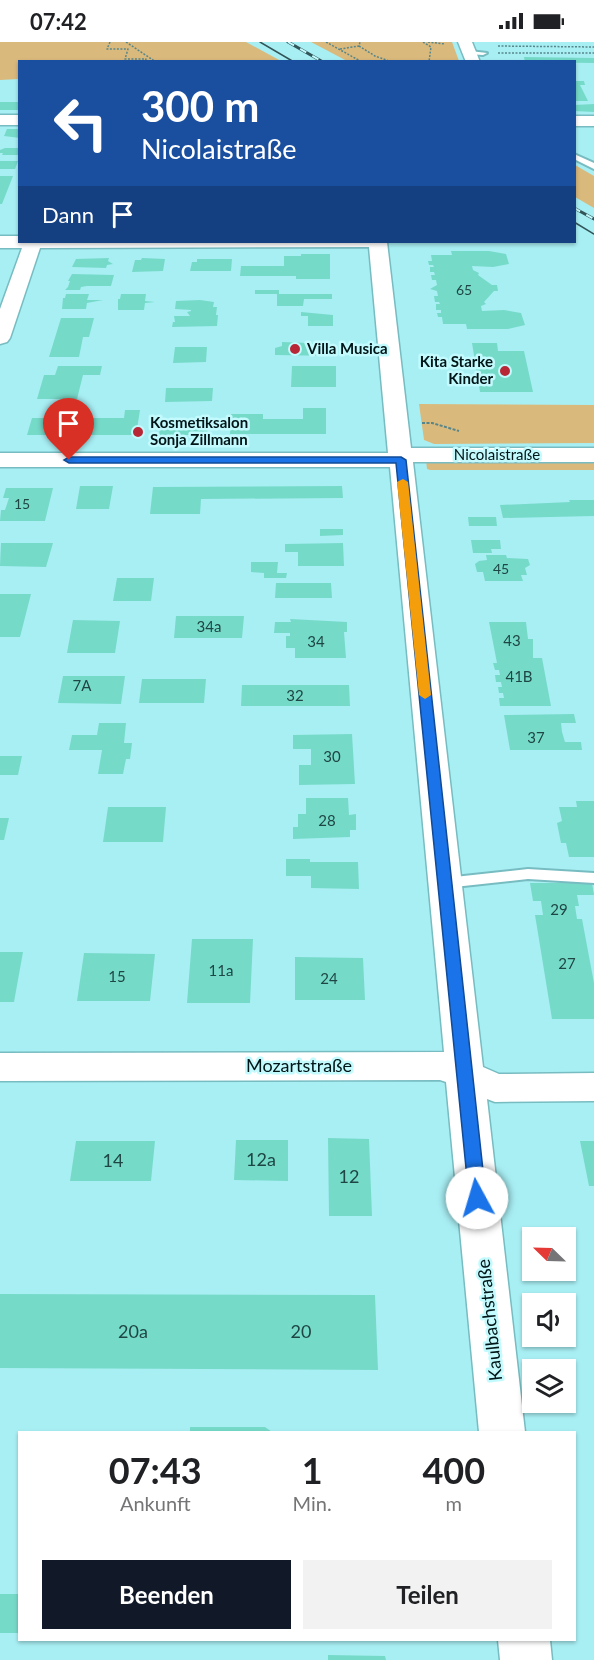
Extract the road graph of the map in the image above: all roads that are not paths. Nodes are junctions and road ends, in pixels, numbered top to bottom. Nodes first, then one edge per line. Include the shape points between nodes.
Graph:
1 (0, 120) edge
2 (18, 120) edge
3 (576, 121) edge
4 (594, 121) edge
5 (576, 157) edge
6 (594, 166) edge
7 (0, 242) edge
8 (18, 242) edge
9 (33, 243) edge
10 (378, 243) edge
11 (0, 338) edge
12 (594, 455) edge
13 (0, 460) edge
14 (401, 463) junction
15 (594, 473) edge
16 (594, 878) edge
17 (445, 883) junction
18 (0, 1067) edge
19 (465, 1074) junction
20 (594, 1087) edge
21 (502, 1431) edge
22 (524, 1641) edge
23 (526, 1660) edge

1 - 2 street
3 - 4 street
5 - 6 lane
7 - 8 street
9 - 11 street
10 - 14 street, Kaulbachstraße
12 - 14 street, Nicolaistraße
13 - 14 street, Nicolaistraße
14 - 15 street, Nicolaistraße
14 - 17 street, Kaulbachstraße
16 - 17 lane via 528,874
17 - 19 street, Kaulbachstraße
18 - 19 street, Mozartstraße via 445,1066
19 - 20 street, Mozartstraße via 495,1088
19 - 21 street, Kaulbachstraße
22 - 23 street

